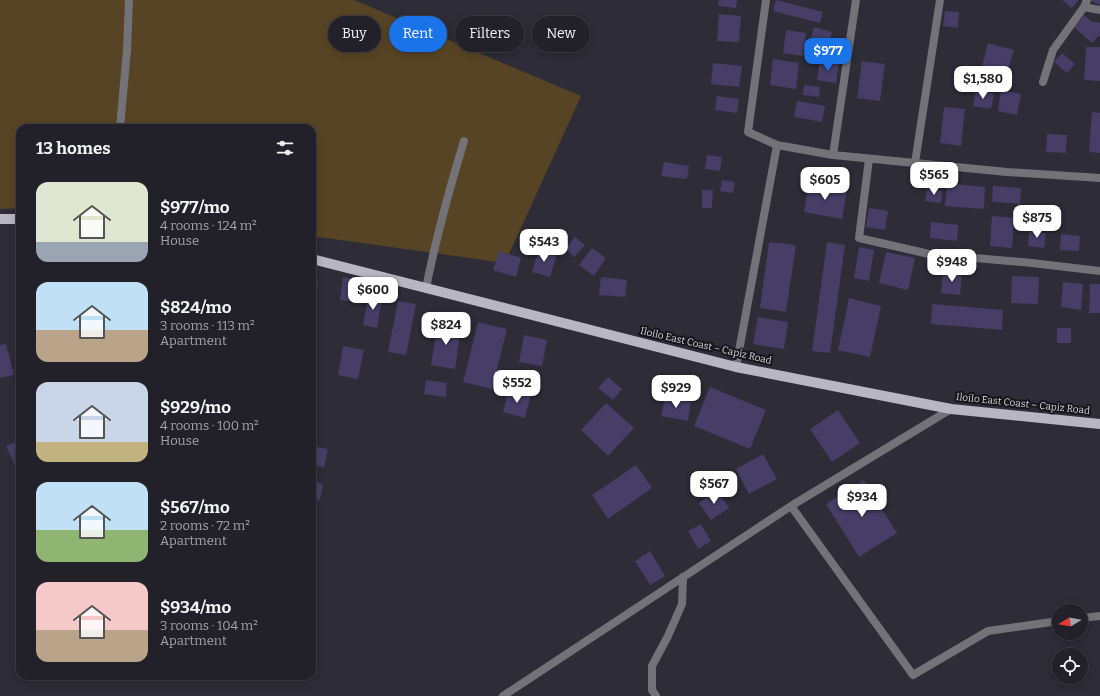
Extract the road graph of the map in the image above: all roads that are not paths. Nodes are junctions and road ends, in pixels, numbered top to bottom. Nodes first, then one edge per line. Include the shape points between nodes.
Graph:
1 (129, 0) edge
2 (766, 0) edge
3 (856, 0) edge
4 (940, 0) edge
5 (1086, 4) edge
6 (1100, 10) edge
7 (1044, 82) dead end
8 (120, 124) edge
9 (464, 141) dead end
10 (777, 145) junction
11 (833, 155) junction
12 (869, 159) junction
13 (915, 163) junction
14 (1100, 178) edge
15 (16, 218) edge
16 (0, 219) edge
17 (316, 260) edge
18 (1100, 271) edge
19 (426, 288) junction
20 (736, 366) junction
21 (951, 409) junction
22 (1100, 424) edge
23 (791, 506) junction
24 (683, 577) junction
25 (1100, 616) edge
26 (1088, 617) edge
27 (1052, 622) edge
28 (503, 696) edge
29 (656, 696) edge

1 - 8 street
2 - 10 street via 748,132
3 - 11 street
4 - 13 street
5 - 6 street
5 - 7 street via 1053,50
9 - 19 street via 436,238
10 - 11 street
10 - 20 street
11 - 12 street
12 - 13 street
12 - 18 street via 859,238 929,254 1032,262
13 - 14 street
15 - 16 main road
17 - 19 main road, Iloilo East Coast – Capiz Road
19 - 20 main road, Iloilo East Coast – Capiz Road
20 - 21 main road, Iloilo East Coast – Capiz Road
21 - 22 main road, Iloilo East Coast – Capiz Road
21 - 23 street
23 - 24 street
23 - 27 street via 913,675 988,631
24 - 28 street
24 - 29 street via 682,604 652,666 652,690
25 - 26 street

